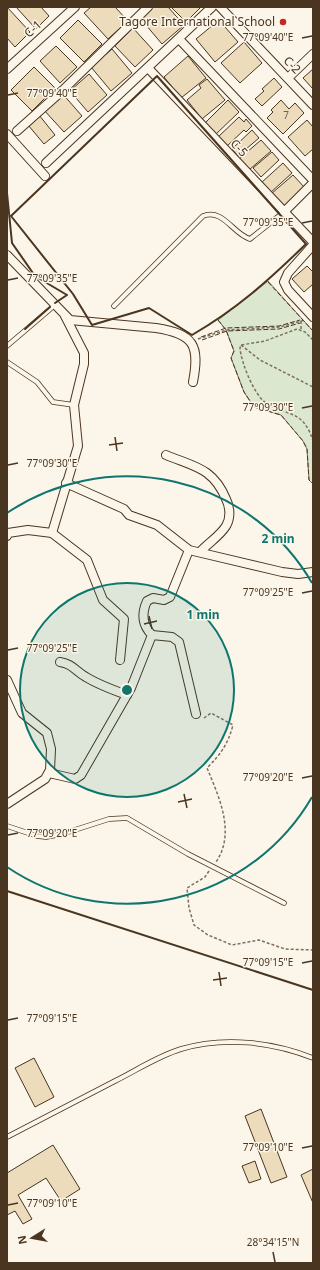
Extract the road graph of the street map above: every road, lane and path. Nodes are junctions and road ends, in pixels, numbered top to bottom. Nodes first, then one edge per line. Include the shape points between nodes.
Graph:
1 (75, 7) edge
2 (148, 7) edge
3 (212, 7) edge
4 (220, 7) edge
5 (179, 39) junction
6 (313, 54) edge
7 (148, 68) junction
8 (7, 70) edge
9 (288, 78) junction
10 (313, 105) edge
11 (17, 131) dead end
12 (7, 134) edge
13 (46, 163) dead end
14 (45, 176) dead end
15 (313, 180) edge
16 (313, 183) edge
17 (284, 212) junction
18 (313, 244) edge
19 (7, 256) edge
20 (55, 305) junction
21 (114, 306) dead end
22 (311, 315) edge
23 (64, 316) junction
24 (301, 321) junction
25 (301, 330) junction
26 (188, 339) junction
27 (313, 340) edge
28 (241, 345) junction
29 (7, 346) edge
30 (7, 362) edge
31 (193, 382) dead end
32 (313, 387) edge
33 (74, 405) junction
34 (313, 441) edge
35 (166, 455) dead end
36 (66, 483) junction
37 (7, 532) edge
38 (52, 533) junction
39 (189, 550) junction
40 (200, 552) junction
41 (313, 572) edge
42 (152, 635) junction
43 (120, 660) dead end
44 (60, 662) dead end
45 (7, 680) edge
46 (127, 695) junction
47 (196, 714) joint
48 (49, 773) junction
49 (7, 804) edge
50 (7, 826) edge
51 (213, 866) junction
52 (284, 903) dead end
53 (313, 950) edge
54 (313, 1058) edge
55 (7, 1137) edge

1 - 8 street, C-1
2 - 11 street
3 - 5 street
4 - 9 street, C-2
5 - 7 street
5 - 15 street
6 - 9 street
7 - 13 street
7 - 17 street, C-5
9 - 10 street, C-2
12 - 14 street
16 - 17 street
17 - 18 street, C-5
17 - 21 lane via 250,239 217,215 203,216
18 - 22 street via 288,273 284,282
19 - 20 street
20 - 23 street
20 - 29 lane
22 - 24 path
23 - 26 street via 77,322 169,330
23 - 33 street via 84,353 84,364
24 - 25 path
24 - 26 path via 280,327 226,330 203,338
25 - 27 path
25 - 28 path
26 - 31 street via 194,347 196,356
28 - 32 path via 260,360
28 - 34 path via 240,352 256,394 266,403 298,417 308,428
30 - 33 lane via 37,382 53,402
33 - 36 street via 78,446
35 - 40 street via 205,471 218,483 227,500 229,516 226,527
36 - 38 street
36 - 39 street via 124,509 129,515 157,525
37 - 38 street via 28,530
38 - 43 street via 87,560 103,600 124,619
39 - 40 street
39 - 42 street via 170,597 164,600 150,598 144,607 144,622
40 - 41 street via 282,572
42 - 46 street
42 - 47 street via 172,637 179,642
44 - 46 street via 69,663 100,685
45 - 48 street via 22,713 50,738
46 - 48 street via 81,775 75,779
47 - 51 path via 200,722 211,713 233,725 221,754 207,768 227,832 223,852
48 - 49 street via 35,787
50 - 51 lane via 46,837 109,819 127,818 173,846
51 - 52 lane
51 - 53 path via 205,877 187,888 188,908 194,925 208,936 232,944 258,940 285,949
54 - 55 lane via 291,1049 258,1044 229,1043 182,1049 153,1061

